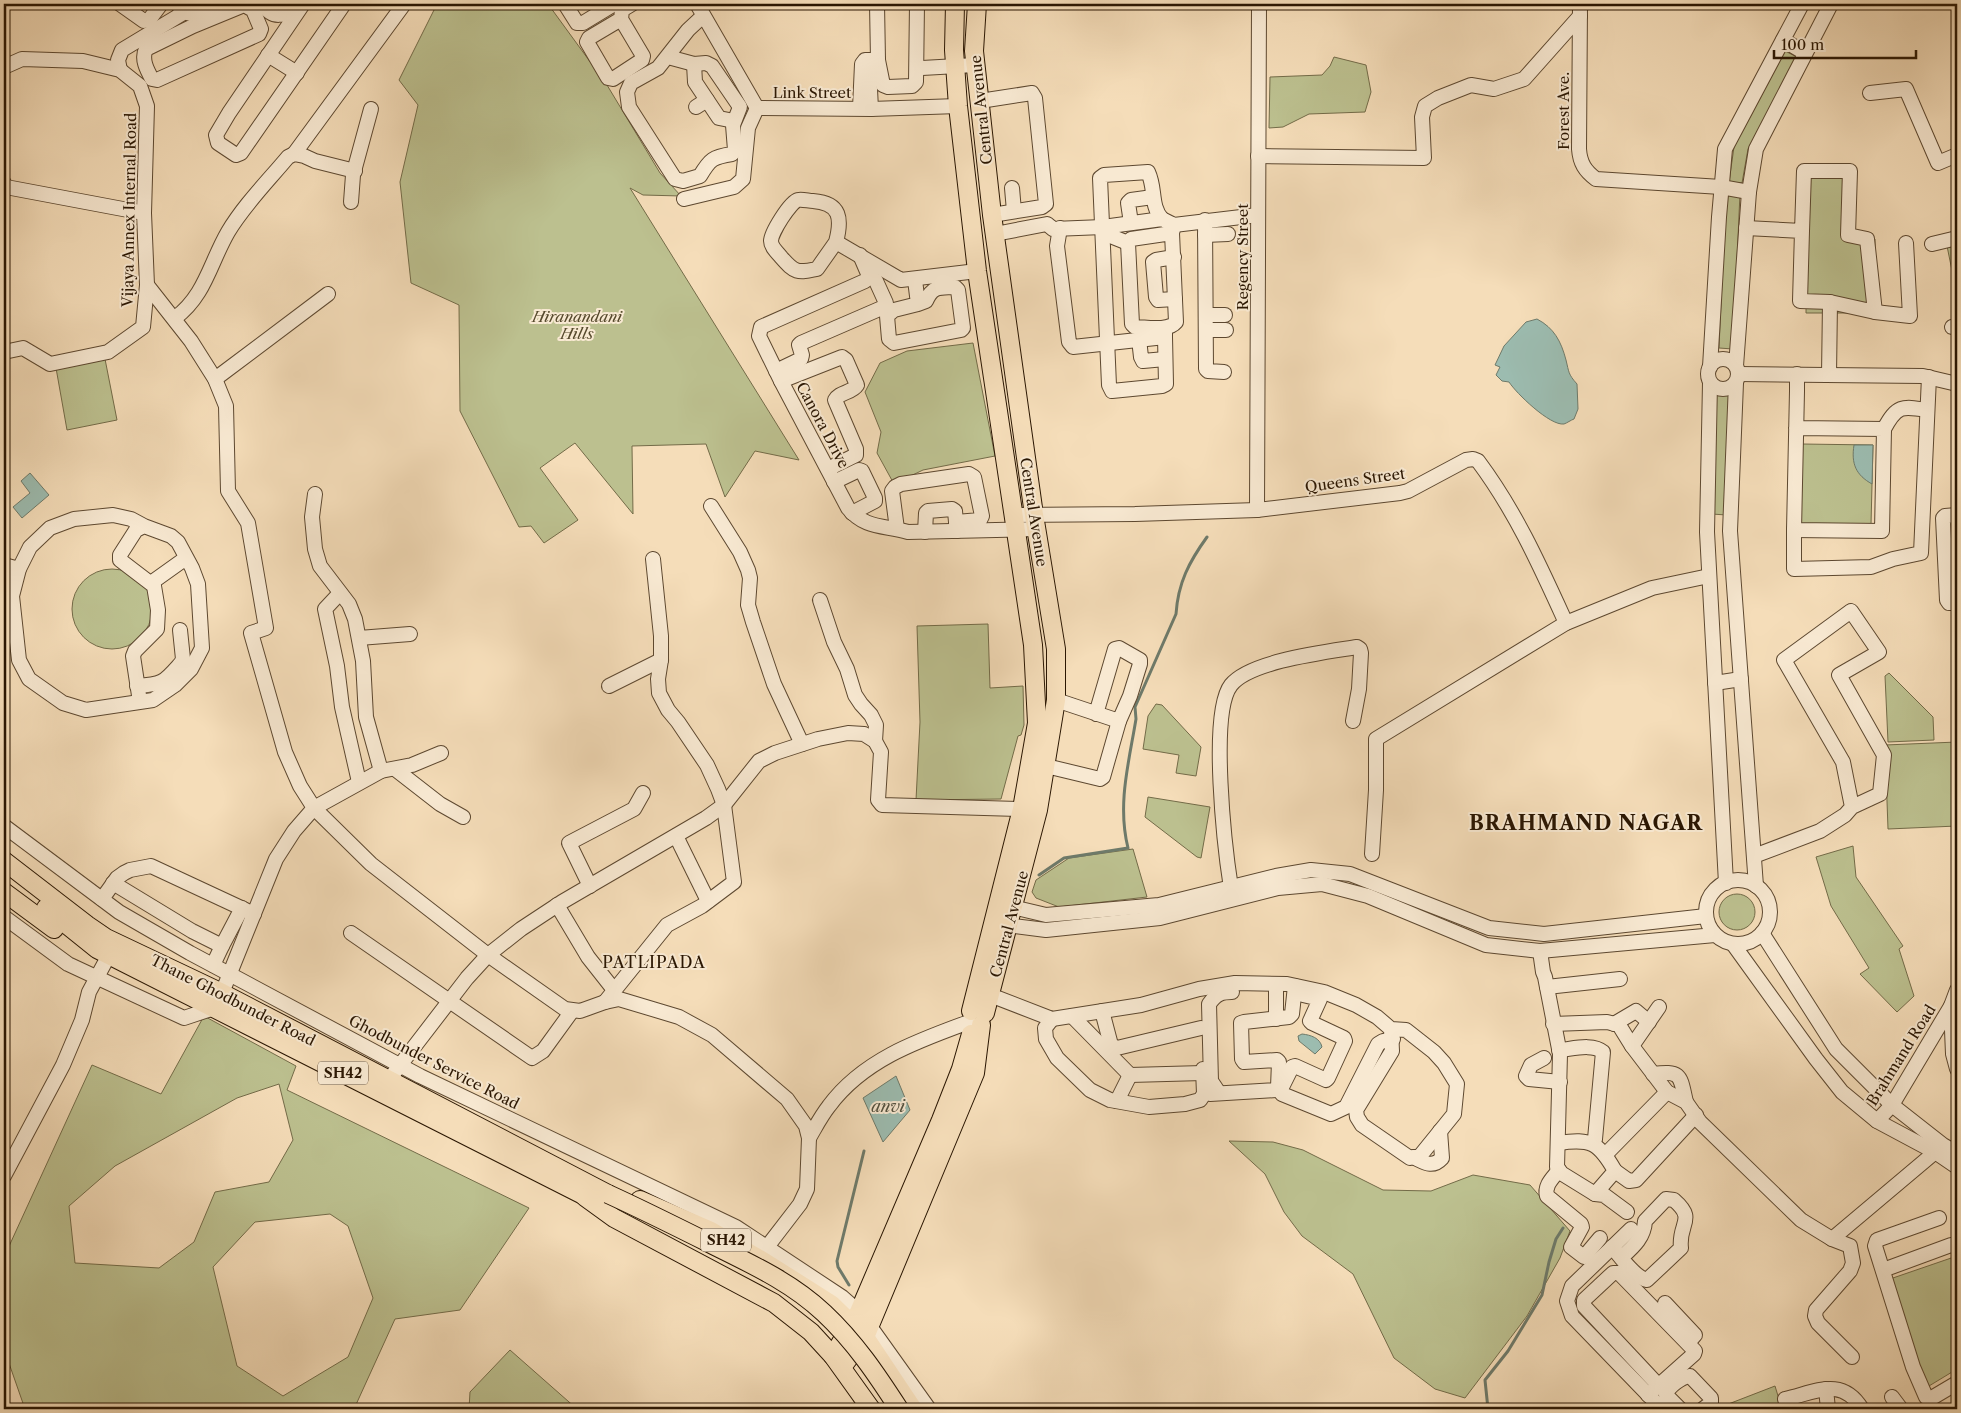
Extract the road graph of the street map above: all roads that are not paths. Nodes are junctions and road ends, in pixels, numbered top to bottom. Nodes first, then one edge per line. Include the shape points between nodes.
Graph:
1 (120, 4) edge
2 (161, 4) edge
3 (214, 4) edge
4 (263, 4) edge
5 (344, 4) edge
6 (404, 4) edge
7 (565, 4) edge
8 (877, 4) edge
9 (917, 4) edge
10 (955, 4) edge
11 (977, 4) edge
12 (1259, 4) edge
13 (1802, 4) edge
14 (1831, 4) edge
15 (296, 8) edge
16 (619, 8) edge
17 (1580, 10) edge
18 (186, 14) edge
19 (702, 14) edge
20 (1783, 40) junction
21 (1805, 52) junction
22 (268, 55) junction
23 (673, 58) junction
24 (874, 60) junction
25 (694, 64) junction
26 (975, 65) junction
27 (4, 67) edge
28 (955, 69) junction
29 (120, 70) junction
30 (922, 71) dead end
31 (297, 73) junction
32 (1870, 93) dead end
33 (980, 101) junction
34 (958, 106) junction
35 (757, 108) junction
36 (866, 108) junction
37 (371, 109) dead end
38 (734, 121) junction
39 (294, 154) junction
40 (1957, 155) edge
41 (1258, 156) junction
42 (354, 171) junction
43 (4, 183) edge
44 (1721, 187) junction
45 (1012, 188) dead end
46 (1748, 192) junction
47 (1153, 197) junction
48 (684, 199) dead end
49 (351, 202) dead end
50 (1014, 211) junction
51 (144, 213) junction
52 (992, 215) junction
53 (1258, 215) junction
54 (1205, 220) junction
55 (1131, 223) junction
56 (1170, 226) junction
57 (1056, 228) junction
58 (1746, 228) junction
59 (1103, 230) junction
60 (1802, 232) junction
61 (1228, 234) dead end
62 (1206, 235) junction
63 (995, 238) junction
64 (1957, 238) edge
65 (836, 242) junction
66 (1128, 243) junction
67 (1906, 243) dead end
68 (1932, 244) dead end
69 (860, 255) junction
70 (1174, 257) junction
71 (977, 271) junction
72 (869, 276) junction
73 (915, 280) junction
74 (1154, 281) junction
75 (1130, 282) junction
76 (147, 284) junction
77 (328, 294) dead end
78 (1175, 299) junction
79 (1830, 302) junction
80 (918, 304) junction
81 (1875, 312) junction
82 (1206, 315) junction
83 (1225, 315) dead end
84 (175, 318) junction
85 (1206, 330) junction
86 (1226, 330) dead end
87 (1165, 332) junction
88 (1139, 339) junction
89 (1106, 342) junction
90 (4, 352) edge
91 (1166, 359) junction
92 (1710, 366) junction
93 (1224, 372) dead end
94 (1737, 374) junction
95 (1797, 374) junction
96 (1829, 375) junction
97 (779, 376) junction
98 (1929, 377) junction
99 (214, 379) junction
100 (1710, 383) junction
101 (1957, 384) edge
102 (1928, 410) junction
103 (1796, 428) junction
104 (1884, 429) junction
105 (828, 469) junction
106 (834, 482) junction
107 (315, 494) dead end
108 (711, 506) dead end
109 (1257, 510) junction
110 (852, 513) junction
111 (1957, 515) edge
112 (1035, 522) junction
113 (1014, 523) junction
114 (144, 526) junction
115 (956, 526) junction
116 (898, 529) junction
117 (1794, 530) junction
118 (1730, 531) junction
119 (925, 532) junction
120 (1707, 532) junction
121 (186, 558) junction
122 (653, 559) dead end
123 (1951, 559) edge
124 (4, 565) edge
125 (19, 569) junction
126 (1709, 576) junction
127 (151, 583) junction
128 (340, 593) junction
129 (820, 600) dead end
130 (1957, 603) edge
131 (9, 615) edge
132 (1566, 623) junction
133 (157, 629) junction
134 (180, 630) junction
135 (201, 631) junction
136 (410, 634) dead end
137 (359, 638) junction
138 (661, 660) junction
139 (1741, 679) junction
140 (1715, 683) junction
141 (137, 686) junction
142 (609, 686) dead end
143 (1056, 700) junction
144 (140, 702) junction
145 (1096, 714) junction
146 (1118, 721) junction
147 (1353, 721) dead end
148 (875, 741) junction
149 (802, 744) junction
150 (441, 753) dead end
151 (1046, 766) junction
152 (395, 769) junction
153 (381, 771) junction
154 (359, 782) junction
155 (644, 793) dead end
156 (724, 805) junction
157 (1852, 807) junction
158 (314, 808) junction
159 (1022, 809) junction
160 (463, 817) dead end
161 (4, 826) edge
162 (676, 836) junction
163 (4, 849) edge
164 (1372, 854) dead end
165 (1754, 856) junction
166 (4, 861) edge
167 (4, 875) edge
168 (1323, 878) junction
169 (113, 883) junction
170 (1726, 883) junction
171 (590, 886) junction
172 (1756, 886) junction
173 (1231, 888) junction
174 (4, 892) edge
175 (136, 897) junction
176 (102, 899) junction
177 (708, 901) junction
178 (1189, 904) junction
179 (557, 905) junction
180 (1006, 905) junction
181 (248, 911) junction
182 (124, 915) junction
183 (1706, 916) junction
184 (4, 917) edge
185 (1001, 924) junction
186 (192, 931) junction
187 (351, 932) dead end
188 (1762, 933) junction
189 (1715, 935) junction
190 (1733, 944) junction
191 (222, 946) junction
192 (107, 947) junction
193 (181, 948) junction
194 (1543, 951) junction
195 (488, 955) junction
196 (213, 965) junction
197 (230, 974) junction
198 (96, 978) junction
199 (1620, 978) dead end
200 (1546, 982) junction
201 (1199, 989) junction
202 (1294, 989) junction
203 (614, 990) junction
204 (1276, 990) junction
205 (1957, 990) edge
206 (990, 995) junction
207 (1320, 999) junction
208 (218, 1001) junction
209 (448, 1002) junction
210 (605, 1002) junction
211 (1951, 1006) junction
212 (1659, 1007) dead end
213 (572, 1011) junction
214 (1102, 1011) junction
215 (1072, 1016) junction
216 (1276, 1018) junction
217 (976, 1019) junction
218 (1052, 1019) junction
219 (1649, 1022) junction
220 (1553, 1024) junction
221 (1614, 1024) junction
222 (1201, 1028) junction
223 (1389, 1036) junction
224 (1632, 1046) junction
225 (1559, 1050) junction
226 (1544, 1058) dead end
227 (1957, 1069) edge
228 (394, 1072) junction
229 (1203, 1073) junction
230 (1653, 1074) junction
231 (1130, 1075) junction
232 (1560, 1082) junction
233 (1667, 1092) junction
234 (1219, 1093) junction
235 (1204, 1094) junction
236 (1117, 1101) junction
237 (1686, 1102) junction
238 (1892, 1105) junction
239 (1696, 1115) junction
240 (1877, 1121) junction
241 (809, 1138) junction
242 (1559, 1143) junction
243 (1593, 1144) junction
244 (1939, 1148) junction
245 (1957, 1153) edge
246 (1605, 1155) junction
247 (1957, 1168) edge
248 (1559, 1170) junction
249 (1615, 1171) junction
250 (4, 1176) edge
251 (583, 1188) junction
252 (1595, 1194) junction
253 (606, 1199) junction
254 (1627, 1212) dead end
255 (1939, 1218) dead end
256 (1631, 1229) dead end
257 (1600, 1238) dead end
258 (1832, 1239) junction
259 (1957, 1246) edge
260 (767, 1247) junction
261 (1612, 1248) junction
262 (1621, 1258) junction
263 (1883, 1270) junction
264 (1665, 1303) dead end
265 (861, 1325) junction
266 (1688, 1343) junction
267 (1852, 1357) dead end
268 (838, 1361) junction
269 (1957, 1383) edge
270 (1658, 1386) junction
271 (1826, 1390) junction
272 (1648, 1395) junction
273 (1892, 1397) dead end
274 (1808, 1404) dead end
275 (871, 1409) edge
276 (885, 1409) edge
277 (899, 1409) edge
278 (913, 1409) edge
279 (930, 1409) edge
280 (1662, 1409) edge
281 (1680, 1409) edge
282 (1704, 1409) edge
283 (1788, 1409) edge
284 (1794, 1409) edge
285 (1828, 1409) edge
286 (1862, 1409) edge
287 (1901, 1409) edge

1 - 2 street via 144,21 149,20
3 - 18 street via 197,13
4 - 15 street via 272,14 278,15
5 - 31 street
6 - 39 street
7 - 16 street via 577,23
8 - 24 street
9 - 24 street via 916,82 912,86 883,85
10 - 28 main road, Central Avenue
11 - 26 main road, Central Avenue
12 - 41 street, Regency Street
13 - 20 street
14 - 21 street
15 - 22 street
17 - 41 street via 1524,79 1494,89 1471,85 1426,106 1422,117 1424,158
17 - 44 street, Forest Ave. via 1579,149 1584,168 1596,179
18 - 18 street via 144,52 146,68 152,79 157,80 260,34 261,29 252,10 244,5
18 - 29 street via 122,50 118,60
19 - 23 street via 699,29
19 - 35 street, Link Street
20 - 21 street
20 - 44 street via 1725,149
21 - 46 street via 1756,149
22 - 31 street
22 - 31 street via 216,135 218,143 236,155 241,153
23 - 25 street
23 - 38 street via 631,83 627,92 629,107 675,179 683,181 700,176 707,163 715,157 732,154 735,150
24 - 36 street
25 - 38 street via 695,82 702,104 719,118
25 - 38 street via 712,66 740,107
26 - 28 street
26 - 33 main road, Central Avenue
27 - 29 street, Vijaya Annex Internal Road via 22,58 83,61
28 - 30 street
28 - 34 main road, Central Avenue
29 - 51 street, Vijaya Annex Internal Road via 140,86 147,106
32 - 40 street via 1906,89 1938,163
33 - 50 street via 1001,103 1032,93 1035,98 1046,204
33 - 52 main road, Central Avenue
34 - 36 street, Link Street
34 - 71 main road, Central Avenue
35 - 36 street, Link Street
35 - 48 street via 748,128 743,179 734,187
37 - 42 street
39 - 42 street
39 - 84 street via 288,157 229,230 201,291 191,306
41 - 53 street, Regency Street
42 - 49 street
43 - 51 street via 6,187
44 - 46 street, Forest Ave.
44 - 92 street
45 - 50 street
46 - 58 street
47 - 55 street via 1128,203
47 - 56 street via 1155,211
47 - 59 street via 1148,172 1104,175 1100,178
50 - 52 street
51 - 76 street, Vijaya Annex Internal Road
52 - 63 main road, Central Avenue
53 - 54 street
53 - 109 street, Regency Street
54 - 56 street
54 - 62 street
55 - 56 street
55 - 59 street
56 - 66 street via 1131,239
56 - 70 street
57 - 59 street
57 - 63 street via 1047,224
57 - 89 street via 1069,342 1073,347
58 - 60 street
58 - 94 street
59 - 66 street
59 - 89 street
60 - 79 street via 1800,301
60 - 81 street via 1804,171 1850,171 1848,235 1867,239
61 - 62 street
62 - 82 street
63 - 112 main road, Central Avenue
64 - 68 street
65 - 65 street via 817,268 801,272 793,270 772,245 771,238 790,204 798,200 827,202 834,208 840,220
65 - 69 street
66 - 75 street
67 - 81 street via 1910,316
69 - 72 street
69 - 73 street via 901,280
70 - 74 street via 1153,262
70 - 78 street
71 - 73 street
71 - 113 main road, Central Avenue
72 - 97 street via 876,281 886,303 884,307 801,343 801,359
72 - 97 street, Canora Drive via 866,281 761,327 759,336
73 - 80 street
74 - 75 street
74 - 78 street via 1158,300
75 - 87 street via 1132,324
76 - 84 street
76 - 90 street, Vijaya Annex Internal Road via 143,327 108,352 50,364 23,348
77 - 99 street
78 - 87 street via 1176,322
79 - 81 street
79 - 96 street
80 - 80 street via 894,310 887,316 889,339 894,344 963,328 956,287 934,289 926,301
82 - 83 street
82 - 85 street
84 - 99 street
85 - 86 street
85 - 93 street via 1206,368
87 - 88 street
87 - 91 street
88 - 89 street
88 - 91 street via 1143,361
89 - 91 street via 1112,391 1166,384
92 - 94 street via 1725,359
92 - 100 street
94 - 95 street
94 - 100 street via 1730,388 1722,390
94 - 118 street
95 - 96 street
95 - 103 street
96 - 98 street
97 - 105 street, Canora Drive
97 - 105 street via 842,357 846,360 857,385 835,400 856,455
98 - 101 street
98 - 102 street
99 - 158 street via 226,406 228,492 248,523 266,628 251,633 285,752
100 - 120 street
102 - 104 street via 1907,406 1892,414
102 - 117 street via 1921,553 1872,567 1794,569
103 - 104 street
103 - 117 street
104 - 117 street via 1882,531
105 - 106 street, Canora Drive
106 - 110 street, Canora Drive
106 - 110 street via 862,471 875,501
107 - 128 street via 312,517 315,548 320,566
108 - 149 street via 748,570 748,604 753,622 774,684
109 - 112 street, Queens Street via 1134,514
109 - 132 street, Queens Street via 1408,492 1473,459 1500,490 1532,548
110 - 116 street, Canora Drive via 871,526
111 - 123 street via 1943,518
112 - 113 street, Queens Street
112 - 143 main road, Central Avenue via 1056,649
113 - 115 street, Canora Drive
113 - 159 main road, Central Avenue via 1033,645 1036,723
114 - 121 street via 171,536
114 - 125 street via 132,519 112,515 74,519 50,528 30,547
114 - 127 street via 136,530 120,560
115 - 116 street via 980,520 982,516 974,477 970,474 895,487 892,491
115 - 119 street, Canora Drive
115 - 119 street via 952,509 928,511
116 - 119 street, Canora Drive
118 - 120 street
118 - 139 street
120 - 126 street
121 - 127 street
121 - 135 street via 198,584
122 - 138 street
123 - 130 street via 1947,600 1949,604
124 - 125 street
125 - 131 street
126 - 132 street via 1652,588
126 - 140 street
127 - 133 street via 156,589
128 - 137 street via 356,618
128 - 154 street via 325,609
129 - 148 street via 855,695 876,725
131 - 144 street via 19,660 29,680 47,693 86,710
132 - 164 street via 1376,739
133 - 134 street
133 - 141 street via 133,656
134 - 135 street
134 - 141 street via 181,663 159,684
135 - 144 street via 202,648 191,669 153,700
136 - 137 street
137 - 153 street via 366,717
138 - 142 street
138 - 156 street via 658,679 662,701 708,765
139 - 140 street
139 - 165 street
140 - 170 street
141 - 144 street
143 - 145 street
143 - 151 main road, Central Avenue
145 - 146 street
145 - 146 street via 1116,649 1119,648 1140,660 1140,664
146 - 151 street via 1100,779
147 - 173 street via 1362,653 1357,647 1256,668 1231,685 1224,700 1220,730 1224,846
148 - 149 street via 864,734 848,732
148 - 159 street via 881,752 878,800 882,805
149 - 156 street via 759,761
150 - 152 street
151 - 180 main road, Central Avenue via 1038,810
152 - 153 street
152 - 160 street via 440,804
153 - 154 street
154 - 158 street
155 - 171 street via 634,809 569,843
156 - 162 street
156 - 177 street via 734,882
157 - 157 street via 1880,794 1884,755 1839,676 1879,652 1851,611 1784,660 1843,762
157 - 165 street via 1820,831
158 - 181 street via 276,859
158 - 195 street via 371,864
159 - 180 main road, Central Avenue
161 - 176 street, Ghodbunder Service Road
162 - 171 street
162 - 177 street
163 - 192 main road, Thane Ghodbunder Road / SH42 via 107,930
165 - 172 street
166 - 192 main road via 87,925
167 - 192 main road
168 - 173 street via 1311,870
168 - 178 street
168 - 183 street via 1350,874 1489,928 1544,934
168 - 194 street via 1486,945
169 - 175 street
169 - 176 street
169 - 181 street via 130,870 151,866
170 - 172 street via 1747,882
170 - 183 street via 1710,896
171 - 179 street
172 - 188 street via 1764,894 1770,914
173 - 178 street
174 - 192 main road, Thane Ghodbunder Road / SH42 via 80,947 94,954
175 - 182 street
175 - 186 street
176 - 182 street, Ghodbunder Service Road
177 - 203 street via 667,925
178 - 180 street via 1046,915
178 - 185 street via 1160,918 1046,930
179 - 195 street
179 - 203 street via 588,957
180 - 185 main road, Central Avenue
181 - 191 street
181 - 197 street
182 - 193 street, Ghodbunder Service Road
183 - 189 street
184 - 198 street via 68,964
185 - 206 main road, Central Avenue
185 - 217 main road, Central Avenue
186 - 191 street
186 - 193 street
187 - 209 street
188 - 190 street via 1744,944
188 - 238 street via 1836,1049
189 - 190 street
189 - 194 street
190 - 240 street via 1842,1092
191 - 196 street
192 - 198 street
192 - 208 main road, Thane Ghodbunder Road / SH42
193 - 196 street, Ghodbunder Service Road
194 - 200 street via 1542,972
195 - 209 street
195 - 213 street
196 - 197 street, Ghodbunder Service Road
197 - 208 street
197 - 228 street, Ghodbunder Service Road
198 - 208 street via 184,1018
198 - 250 street via 62,1065
199 - 200 street
200 - 220 street
201 - 202 street via 1235,982
201 - 214 street via 1141,1005
201 - 222 street
202 - 204 street
202 - 207 street
202 - 216 street via 1292,1014 1289,1018
202 - 223 street via 1324,992 1356,1005 1377,1017
203 - 210 street
204 - 216 street
204 - 234 street via 1220,992 1209,1004 1211,1081
205 - 211 street, Brahmand Road
206 - 217 main road, Central Avenue
206 - 218 street
207 - 223 street via 1369,1019
207 - 223 street via 1310,1021 1345,1041 1326,1080 1295,1066 1280,1091 1282,1094 1331,1114 1346,1107 1378,1044
208 - 228 main road, Thane Ghodbunder Road / SH42
208 - 251 main road, Thane Ghodbunder Road / SH42
209 - 213 street via 532,1058 542,1051
209 - 228 street
210 - 213 street via 580,1012
210 - 241 street via 619,999 634,1002 679,1017 712,1036 787,1099 806,1126
211 - 227 street, Brahmand Road via 1953,1054
211 - 238 street, Brahmand Road
212 - 219 street
214 - 215 street
214 - 222 street via 1110,1046 1117,1048
215 - 218 street
215 - 231 street
216 - 234 street via 1241,1023 1242,1059 1244,1062 1277,1060 1276,1090
217 - 241 street via 879,1059 829,1105
217 - 265 main road, Central Avenue via 961,1068
218 - 236 street via 1045,1028 1046,1039 1057,1058 1090,1090
219 - 221 street via 1636,1010
219 - 224 street
220 - 221 street
220 - 225 street
221 - 224 street via 1619,1025
222 - 229 street
223 - 223 street via 1392,1051 1356,1110 1357,1117 1362,1125 1410,1158 1420,1156 1454,1114 1458,1084 1434,1052 1406,1030
224 - 230 street
225 - 232 street
225 - 243 street via 1584,1047 1603,1052
226 - 232 street via 1531,1065 1526,1076 1529,1080
228 - 251 main road, Thane Ghodbunder Road / SH42
228 - 260 street, Ghodbunder Service Road via 736,1227
229 - 231 street
229 - 235 street
230 - 233 street
230 - 237 street via 1670,1072 1677,1075
231 - 236 street
232 - 242 street
233 - 237 street
233 - 246 street
234 - 235 street
235 - 236 street via 1200,1100 1185,1104 1149,1107
237 - 239 street
238 - 240 street, Brahmand Road
238 - 244 street
239 - 249 street via 1636,1180 1630,1181
239 - 258 street via 1801,1220
240 - 244 street
241 - 260 street via 807,1189 800,1204
242 - 243 street via 1576,1140
242 - 248 street
243 - 246 street
244 - 245 street
244 - 247 street
244 - 258 street
246 - 249 street
248 - 252 street
248 - 257 street via 1547,1185 1546,1192 1581,1224 1571,1247 1584,1257
249 - 252 street
251 - 253 main road
251 - 265 main road, SH42 via 623,1193 711,1231 803,1285
251 - 268 main road, SH42 via 614,1218 774,1303 811,1332
252 - 254 street via 1604,1195
253 - 276 main road via 763,1282 790,1300 841,1347 863,1373
253 - 277 main road, bridge via 768,1272 797,1291 849,1339
255 - 263 street via 1877,1240 1875,1246
256 - 261 street
258 - 267 street via 1850,1246 1853,1263 1814,1316
259 - 263 street via 1951,1245
260 - 265 street, Ghodbunder Service Road via 842,1297
261 - 262 street
261 - 272 street via 1572,1286 1567,1301 1572,1316
262 - 262 street via 1641,1279 1647,1280 1681,1248 1685,1210 1674,1200 1666,1199 1645,1221 1640,1239
263 - 269 street via 1912,1366 1926,1397 1930,1399
264 - 266 street via 1695,1335
265 - 268 main road, Central Avenue
265 - 278 main road, SH42
265 - 279 street, Ghodbunder Service Road
266 - 270 street via 1694,1354
266 - 270 street via 1619,1273 1613,1273 1584,1300 1584,1306
268 - 275 main road, SH42
270 - 272 street
271 - 283 street via 1785,1400
271 - 285 street
271 - 286 street via 1830,1387 1850,1393
272 - 280 street
273 - 287 street
274 - 284 street
281 - 282 street via 1666,1395 1667,1390 1690,1376 1711,1398 1711,1403

